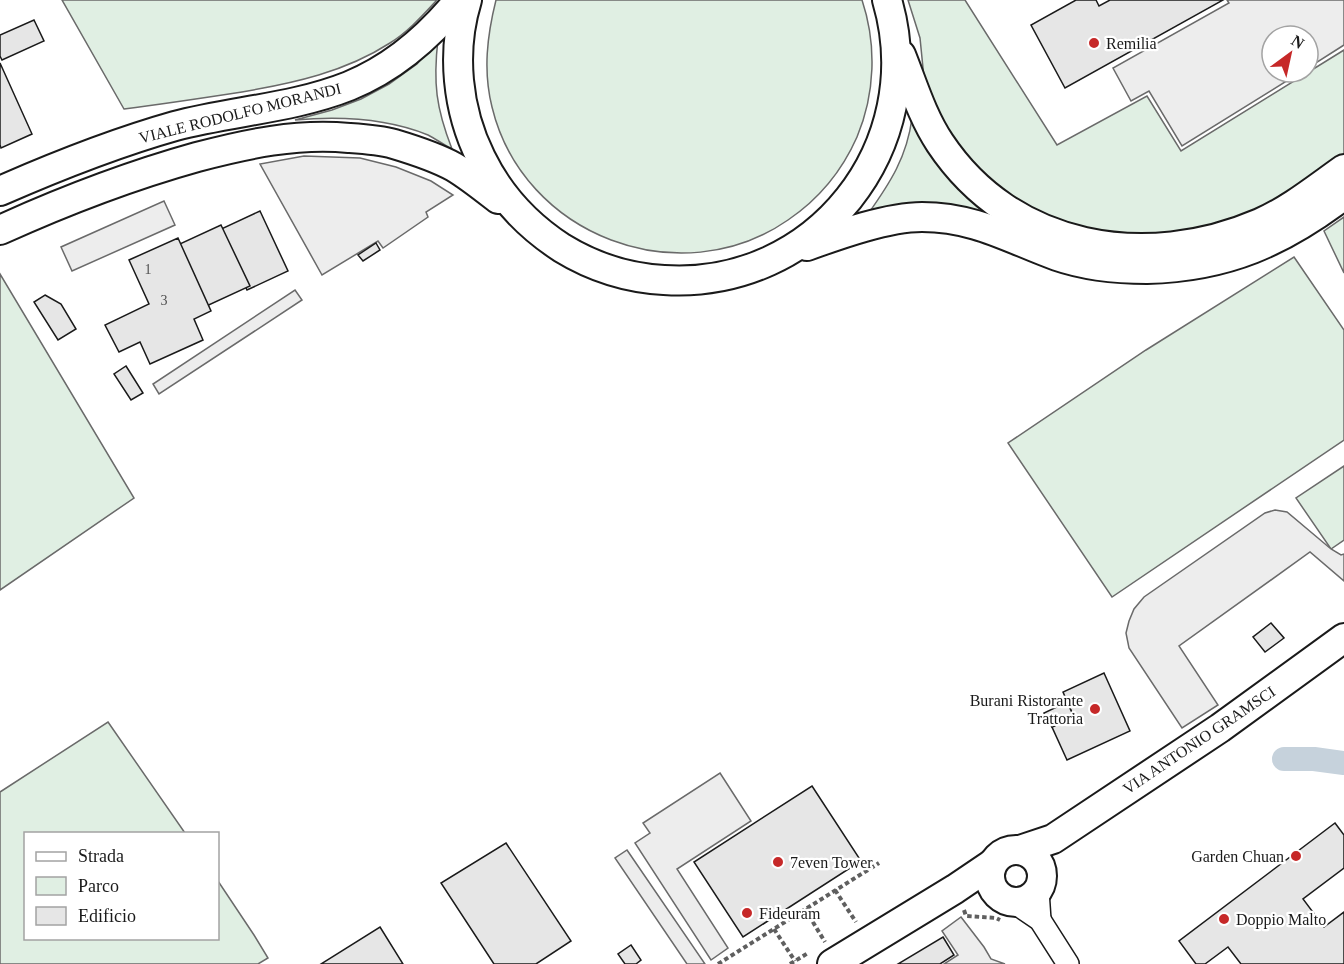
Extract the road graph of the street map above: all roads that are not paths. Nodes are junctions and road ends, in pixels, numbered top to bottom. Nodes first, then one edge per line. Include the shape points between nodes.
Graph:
1 (459, 0) edge
2 (467, 0) edge
3 (887, 0) edge
4 (896, 39) junction
5 (1344, 169) edge
6 (0, 191) edge
7 (1344, 195) edge
8 (520, 214) junction
9 (0, 230) edge
10 (786, 254) junction
11 (1344, 638) edge
12 (1053, 839) junction
13 (1020, 850) junction
14 (992, 864) junction
15 (955, 889) junction
16 (1020, 898) junction
17 (829, 953) edge
18 (1068, 964) edge

1 - 6 street, VIALE RODOLFO MORANDI via 401,58 349,86 176,126 91,154
2 - 8 street, VIALE RODOLFO MORANDI via 458,64 465,119 486,170
3 - 4 street, VIALE RODOLFO MORANDI
4 - 5 street via 926,118 960,169 1006,210 1060,236 1101,245 1148,248 1215,239 1263,222
4 - 10 street, VIALE RODOLFO MORANDI via 891,112 864,179 842,208
7 - 10 street via 1293,230 1262,245 1223,260 1172,268 1091,265 973,223 921,217 866,227
8 - 9 street, VIALE RODOLFO MORANDI via 454,167 424,154 392,143 308,136 239,147 151,170
8 - 10 street, VIALE RODOLFO MORANDI via 577,257 611,271 646,279 718,278
11 - 12 street, VIA ANTONIO GRAMSCI via 1220,728
12 - 13 street, VIA ANTONIO GRAMSCI
12 - 16 street
13 - 14 street, VIA ANTONIO GRAMSCI via 1004,853
13 - 16 street via 1035,858 1040,866
14 - 15 street
14 - 16 street via 989,881 993,890
15 - 16 street
15 - 17 street
16 - 18 street via 1040,920

